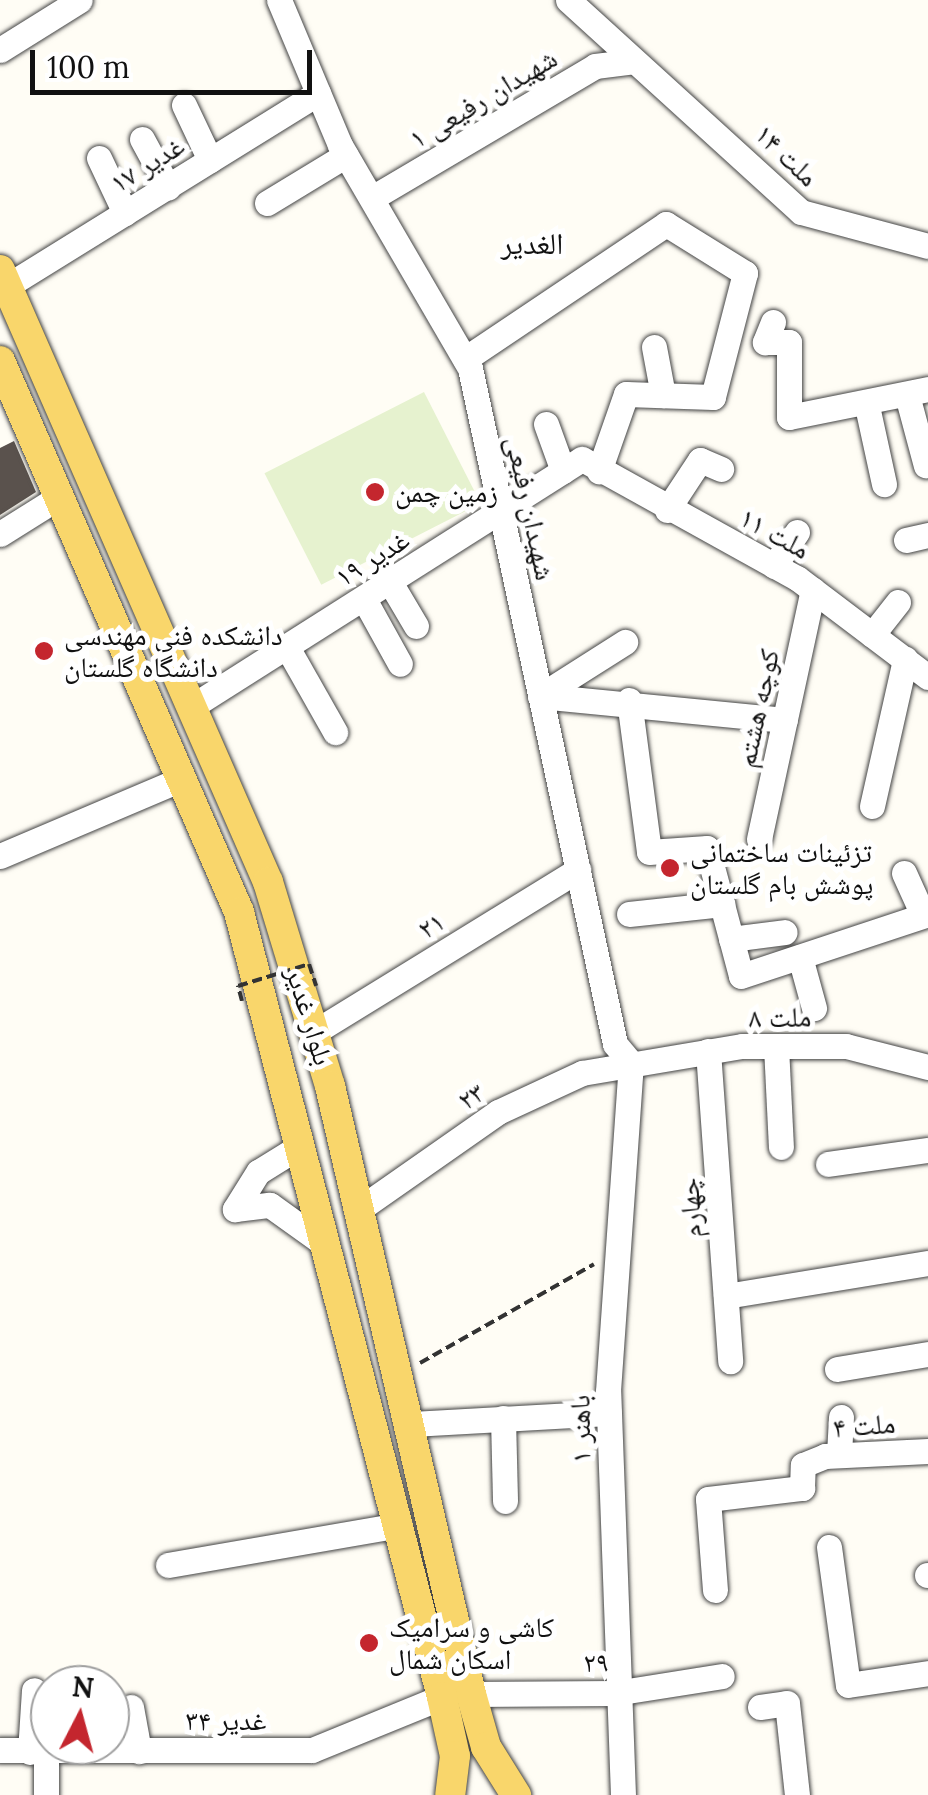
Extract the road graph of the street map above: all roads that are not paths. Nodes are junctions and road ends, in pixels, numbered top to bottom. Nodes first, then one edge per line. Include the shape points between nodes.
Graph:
1 (80, 0) edge
2 (279, 0) edge
3 (568, 0) edge
4 (0, 50) edge
5 (629, 62) junction
6 (318, 93) junction
7 (184, 105) dead end
8 (142, 138) dead end
9 (346, 155) junction
10 (99, 158) dead end
11 (210, 160) junction
12 (168, 186) junction
13 (372, 198) junction
14 (267, 203) dead end
15 (126, 213) junction
16 (928, 246) edge
17 (4, 278) edge
18 (773, 322) dead end
19 (654, 348) dead end
20 (465, 359) junction
21 (0, 361) edge
22 (918, 392) edge
23 (663, 395) junction
24 (867, 406) junction
25 (546, 424) dead end
26 (926, 466) dead end
27 (581, 467) junction
28 (720, 468) dead end
29 (884, 484) dead end
30 (59, 496) junction
31 (666, 510) junction
32 (501, 511) junction
33 (797, 532) dead end
34 (0, 534) edge
35 (774, 566) junction
36 (390, 582) junction
37 (814, 590) junction
38 (364, 598) junction
39 (898, 602) dead end
40 (416, 626) dead end
41 (872, 634) junction
42 (626, 642) dead end
43 (287, 647) junction
44 (905, 660) junction
45 (400, 664) dead end
46 (928, 677) edge
47 (540, 696) junction
48 (629, 700) junction
49 (194, 705) junction
50 (785, 720) junction
51 (336, 732) dead end
52 (181, 778) junction
53 (872, 806) dead end
54 (759, 839) dead end
55 (0, 856) edge
56 (578, 870) junction
57 (904, 873) dead end
58 (722, 904) junction
59 (629, 914) dead end
60 (926, 914) edge
61 (786, 932) dead end
62 (731, 939) junction
63 (800, 956) junction
64 (814, 1008) dead end
65 (316, 1032) junction
66 (776, 1046) junction
67 (708, 1051) junction
68 (631, 1063) junction
69 (928, 1067) edge
70 (300, 1146) junction
71 (781, 1147) dead end
72 (928, 1150) edge
73 (828, 1164) dead end
74 (358, 1210) junction
75 (327, 1246) junction
76 (928, 1263) edge
77 (726, 1296) junction
78 (928, 1354) edge
79 (730, 1361) dead end
80 (836, 1369) dead end
81 (610, 1413) junction
82 (841, 1417) dead end
83 (503, 1418) junction
84 (410, 1424) junction
85 (928, 1451) edge
86 (839, 1455) junction
87 (504, 1501) dead end
88 (400, 1525) junction
89 (829, 1547) dead end
90 (168, 1565) dead end
91 (715, 1590) dead end
92 (928, 1674) edge
93 (722, 1676) dead end
94 (615, 1692) junction
95 (457, 1695) junction
96 (760, 1706) dead end
97 (130, 1707) dead end
98 (0, 1750) edge
99 (130, 1750) edge
100 (140, 1751) junction
101 (30, 1752) edge
102 (40, 1765) edge
103 (46, 1795) edge
104 (450, 1795) edge
105 (516, 1795) edge
106 (623, 1795) edge
107 (797, 1795) edge

1 - 4 street
2 - 6 street, شهیدان رفیعی
3 - 5 street, ۱۴ ملت
5 - 13 street, ۱ شهیدان رفیعی via 595,66
5 - 16 street, ۱۴ ملت via 706,118 801,212
6 - 9 street, شهیدان رفیعی
6 - 11 street, ۱۷ غدیر
7 - 11 street
8 - 12 street
9 - 13 street, شهیدان رفیعی
9 - 14 street
10 - 15 street
11 - 12 street, ۱۷ غدیر
12 - 15 street, ۱۷ غدیر
13 - 20 street, شهیدان رفیعی
15 - 17 street, ۱۷ غدیر
17 - 49 main road, بلوار غدیر
18 - 24 street via 765,342 789,342 789,417
19 - 23 street
20 - 23 street via 666,224 745,273 713,397
20 - 32 street, شهیدان رفیعی
21 - 30 main road, بلوار غدیر
22 - 24 street
22 - 26 street
23 - 27 street via 626,394
24 - 29 street
25 - 27 street
27 - 31 street, ۱۱ ملت
27 - 32 street, ۱۹ غدیر
28 - 31 street via 700,460
30 - 34 street
30 - 52 main road, بلوار غدیر
31 - 35 street, ۱۱ ملت
32 - 36 street, ۱۹ غدیر
32 - 47 street, شهیدان رفیعی
33 - 35 street
35 - 37 street, ۱۱ ملت
36 - 38 street, ۱۹ غدیر
36 - 40 street
37 - 41 street, ۱۱ ملت
37 - 50 street, کوچه هشتم
38 - 43 street, ۱۹ غدیر
38 - 45 street
39 - 41 street
41 - 44 street, ۱۱ ملت
42 - 47 street
43 - 49 street, ۱۹ غدیر
43 - 51 street
44 - 46 street, ۱۱ ملت
44 - 53 street
47 - 48 street
47 - 56 street, شهیدان رفیعی
48 - 50 street
48 - 58 street via 649,852 707,848
49 - 65 main road, بلوار غدیر via 268,882
50 - 54 street, کوچه هشتم
52 - 55 street
52 - 70 main road, بلوار غدیر via 239,912
56 - 65 street, ۲۱
56 - 68 street, شهیدان رفیعی via 615,1044
57 - 60 street
58 - 59 street
58 - 62 street
60 - 63 street
61 - 62 street
62 - 63 street via 741,976
63 - 64 street
65 - 74 main road, بلوار غدیر
66 - 67 street, ۸ ملت
66 - 69 street, ۸ ملت via 846,1046
66 - 71 street
67 - 68 street, ۸ ملت
67 - 77 street, چهارم
68 - 74 street, ۲۳ via 582,1073 498,1112
68 - 81 street, باهنر ۱
70 - 75 main road, بلوار غدیر
70 - 75 street via 258,1172 236,1209 270,1204
72 - 73 street
74 - 84 main road, بلوار غدیر
75 - 88 main road, بلوار غدیر
76 - 77 street
77 - 79 street, چهارم
78 - 80 street
81 - 83 street
81 - 94 street, باهنر ۱
82 - 86 street
83 - 84 street
83 - 87 street
84 - 95 main road, بلوار غدیر
85 - 86 street, ۴ ملت
86 - 91 street, ۴ ملت via 803,1465 802,1488 708,1499
88 - 90 street
88 - 95 main road, بلوار غدیر
89 - 92 street via 848,1685
93 - 94 street, ۲۹
94 - 95 street, ۲۹
94 - 106 street, باهنر ۱
95 - 100 street, ۳۴ غدیر via 312,1750
95 - 104 main road, بلوار غدیر
95 - 105 main road, بلوار غدیر
96 - 107 street via 787,1704
97 - 100 street
98 - 101 street, ۳۴ غدیر
99 - 100 street, ۳۴ غدیر
102 - 103 street

